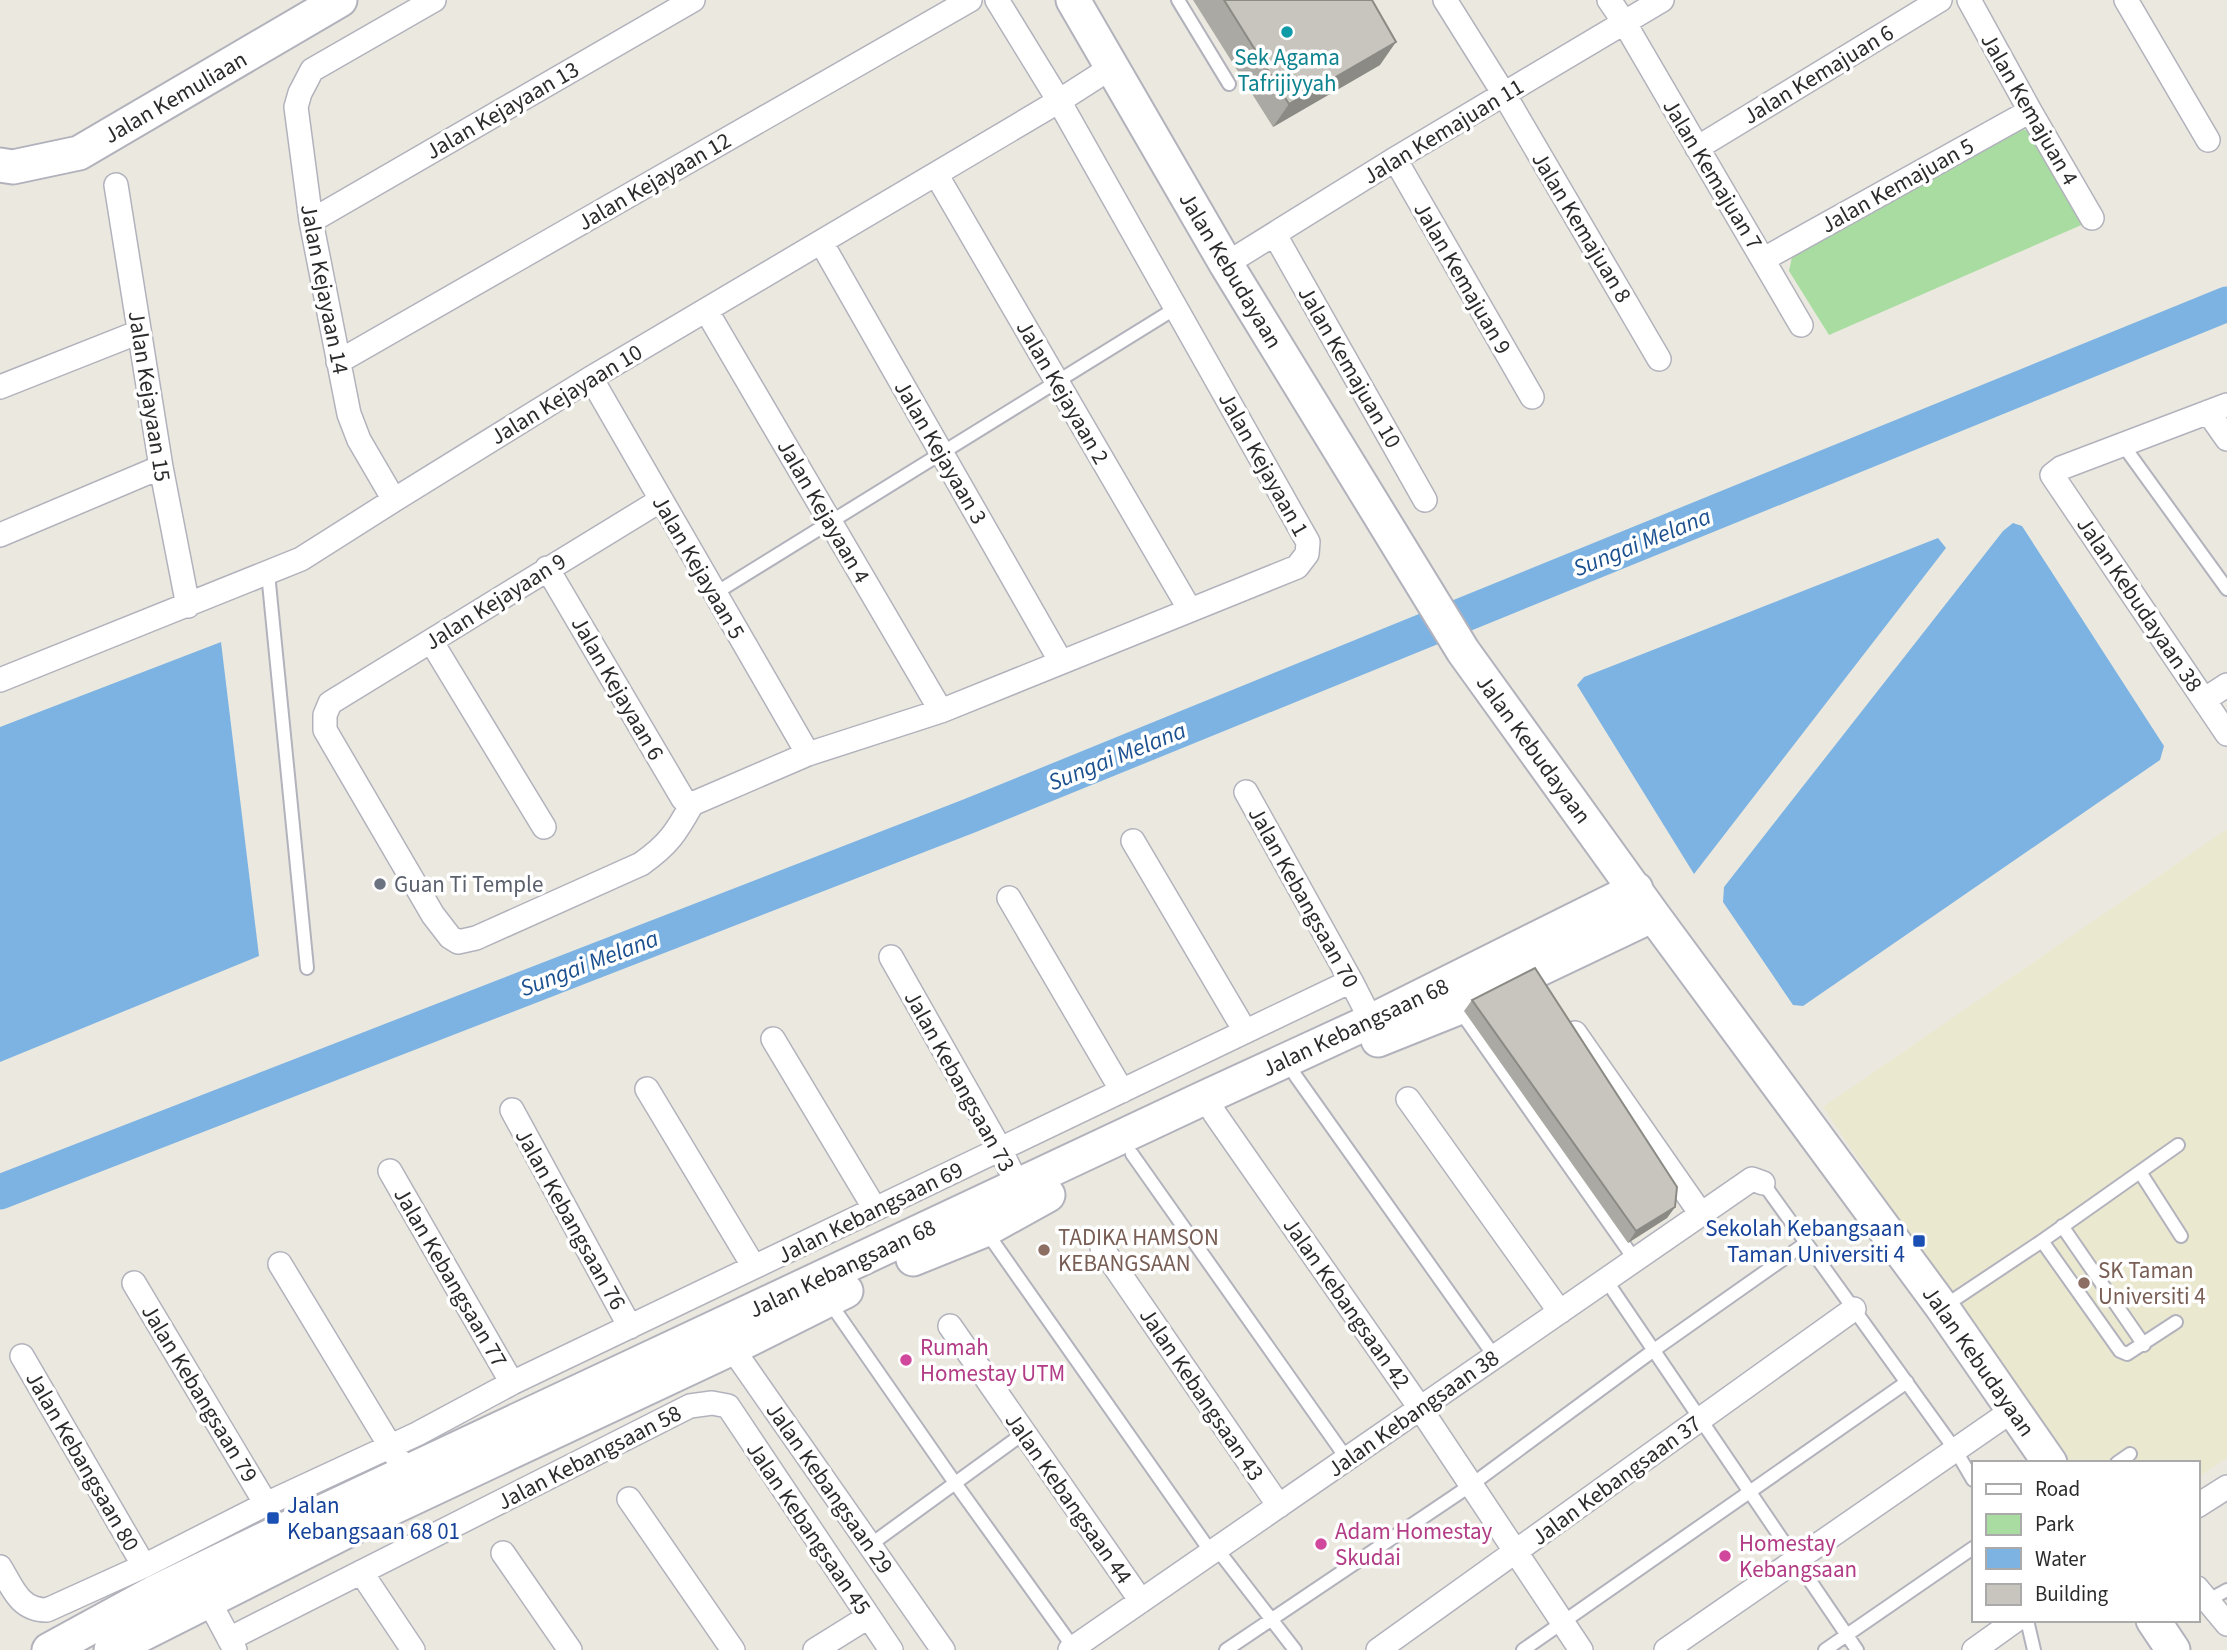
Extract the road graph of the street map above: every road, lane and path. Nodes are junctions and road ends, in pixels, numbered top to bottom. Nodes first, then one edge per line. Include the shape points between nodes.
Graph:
1 (340, 0) edge
2 (434, 0) edge
3 (694, 0) edge
4 (970, 0) edge
5 (997, 0) edge
6 (1073, 0) edge
7 (1178, 0) edge
8 (1445, 0) edge
9 (1609, 0) edge
10 (1662, 0) edge
11 (1940, 0) edge
12 (1969, 0) edge
13 (2126, 0) edge
14 (1624, 22) junction
15 (1112, 67) junction
16 (1229, 84) dead end
17 (1504, 94) junction
18 (1059, 101) junction
19 (2030, 111) junction
20 (2207, 140) dead end
21 (1697, 148) junction
22 (1395, 159) junction
23 (0, 165) edge
24 (936, 173) junction
25 (116, 186) dead end
26 (2092, 218) dead end
27 (311, 221) junction
28 (1275, 235) junction
29 (821, 242) junction
30 (1763, 259) junction
31 (1226, 264) junction
32 (1176, 308) junction
33 (706, 310) junction
34 (1801, 325) dead end
35 (139, 332) junction
36 (1659, 359) dead end
37 (338, 362) junction
38 (591, 379) junction
39 (1057, 382) junction
40 (0, 387) edge
41 (1532, 397) dead end
42 (2218, 408) edge
43 (2227, 439) edge
44 (2123, 445) junction
45 (941, 454) junction
46 (161, 467) junction
47 (394, 499) junction
48 (661, 500) junction
49 (1425, 500) dead end
50 (831, 522) junction
51 (0, 535) edge
52 (547, 568) junction
53 (268, 573) junction
54 (2227, 589) edge
55 (714, 594) junction
56 (188, 606) junction
57 (1189, 610) junction
58 (431, 641) junction
59 (1061, 662) junction
60 (0, 680) edge
61 (2227, 685) edge
62 (2204, 699) junction
63 (941, 711) junction
64 (2227, 734) edge
65 (808, 754) junction
66 (1246, 792) dead end
67 (692, 804) junction
68 (544, 827) dead end
69 (1133, 841) dead end
70 (1009, 898) dead end
71 (1645, 902) junction
72 (891, 957) dead end
73 (307, 968) dead end
74 (1351, 981) junction
75 (1458, 1008) junction
76 (1564, 1016) edge
77 (1376, 1030) junction
78 (1245, 1031) junction
79 (773, 1039) dead end
80 (1295, 1075) junction
81 (648, 1089) dead end
82 (1122, 1091) junction
83 (1408, 1099) dead end
84 (1210, 1105) junction
85 (512, 1110) dead end
86 (2178, 1144) dead end
87 (1000, 1149) junction
88 (1132, 1154) junction
89 (390, 1171) dead end
90 (2140, 1172) junction
91 (1760, 1182) joint
92 (1023, 1196) junction
93 (876, 1209) junction
94 (1701, 1214) junction
95 (2062, 1226) junction
96 (985, 1230) junction
97 (2181, 1236) dead end
98 (2042, 1241) junction
99 (1806, 1243) junction
100 (1102, 1248) dead end
101 (1635, 1260) junction
102 (279, 1264) dead end
103 (754, 1268) junction
104 (1606, 1280) junction
105 (134, 1283) dead end
106 (827, 1300) junction
107 (1942, 1307) junction
108 (1854, 1309) junction
109 (1560, 1312) junction
110 (2176, 1322) dead end
111 (950, 1326) dead end
112 (630, 1327) junction
113 (725, 1337) junction
114 (2144, 1345) junction
115 (1654, 1350) junction
116 (22, 1356) dead end
117 (1495, 1357) junction
118 (1907, 1382) junction
119 (512, 1383) junction
120 (728, 1406) joint
121 (1420, 1408) junction
122 (2013, 1410) junction
123 (1701, 1419) junction
124 (1024, 1433) junction
125 (1956, 1451) junction
126 (2130, 1454) dead end
127 (398, 1459) junction
128 (1346, 1459) junction
129 (2049, 1461) edge
130 (2120, 1461) edge
131 (1972, 1478) edge
132 (955, 1483) junction
133 (1471, 1485) junction
134 (2227, 1487) edge
135 (1751, 1493) junction
136 (629, 1499) dead end
137 (266, 1504) junction
138 (2199, 1505) edge
139 (1279, 1506) junction
140 (870, 1545) junction
141 (1972, 1549) edge
142 (1214, 1550) junction
143 (1516, 1551) junction
144 (503, 1553) dead end
145 (1796, 1560) junction
146 (144, 1566) junction
147 (0, 1567) edge
148 (361, 1572) junction
149 (201, 1587) junction
150 (2211, 1593) edge
151 (1140, 1601) junction
152 (868, 1617) junction
153 (1271, 1618) junction
154 (1563, 1622) junction
155 (2013, 1622) edge
156 (2027, 1622) edge
157 (2153, 1622) edge
158 (2227, 1624) edge
159 (1847, 1635) junction
160 (232, 1645) edge
161 (1072, 1649) edge
162 (49, 1650) edge
163 (111, 1650) edge
164 (413, 1650) edge
165 (570, 1650) edge
166 (733, 1650) edge
167 (815, 1650) edge
168 (891, 1650) edge
169 (943, 1650) edge
170 (1226, 1650) edge
171 (1295, 1650) edge
172 (1378, 1650) edge
173 (1523, 1650) edge
174 (1581, 1650) edge
175 (1666, 1650) edge
176 (1825, 1650) edge
177 (1857, 1650) edge
178 (1974, 1650) edge
179 (2034, 1650) edge
180 (2174, 1650) edge

1 - 23 street, Jalan Kemuliaan via 79,153 13,167
2 - 27 street, Jalan Kejayaan 14 via 312,71 296,107
3 - 27 street, Jalan Kejayaan 13
4 - 37 street, Jalan Kejayaan 12
5 - 18 street, Jalan Kejayaan 1
6 - 15 street, Jalan Kebudayaan
7 - 16 lane
8 - 17 street, Jalan Kemajuan 8
9 - 14 street, Jalan Kemajuan 7
10 - 14 street, Jalan Kemajuan 11
11 - 21 street, Jalan Kemajuan 6
12 - 19 street, Jalan Kemajuan 4
13 - 20 street
14 - 17 street, Jalan Kemajuan 11
14 - 21 street, Jalan Kemajuan 7
15 - 18 street, Jalan Kejayaan 10
15 - 31 street, Jalan Kebudayaan
17 - 22 street, Jalan Kemajuan 11
17 - 36 street, Jalan Kemajuan 8
18 - 24 street, Jalan Kejayaan 10
18 - 32 street, Jalan Kejayaan 1
19 - 26 street, Jalan Kemajuan 4
19 - 30 street, Jalan Kemajuan 5
21 - 30 street, Jalan Kemajuan 7
22 - 28 street, Jalan Kemajuan 11
22 - 41 street, Jalan Kemajuan 9
24 - 29 street, Jalan Kejayaan 10
24 - 39 street, Jalan Kejayaan 2
25 - 35 street, Jalan Kejayaan 15
27 - 37 street, Jalan Kejayaan 14
28 - 31 street, Jalan Kemajuan 11
28 - 49 street, Jalan Kemajuan 10
29 - 33 street, Jalan Kejayaan 10
29 - 45 street, Jalan Kejayaan 3
30 - 34 street, Jalan Kemajuan 7
31 - 71 street, Jalan Kebudayaan via 1463,651
32 - 39 lane
32 - 57 street, Jalan Kejayaan 1 via 1308,542 1307,554 1297,567
33 - 38 street, Jalan Kejayaan 10
33 - 50 street, Jalan Kejayaan 4
35 - 40 street
35 - 46 street, Jalan Kejayaan 15
37 - 47 street, Jalan Kejayaan 14 via 359,440
38 - 47 street, Jalan Kejayaan 10
38 - 48 street, Jalan Kejayaan 5
39 - 45 lane
39 - 57 street, Jalan Kejayaan 2
42 - 43 street
42 - 44 street
44 - 54 lane
44 - 62 street, Jalan Kebudayaan 38 via 2052,475
45 - 50 lane
45 - 59 street, Jalan Kejayaan 3
46 - 51 street
46 - 56 street, Jalan Kejayaan 15
47 - 53 street, Jalan Kejayaan 10 via 301,559
48 - 52 street, Jalan Kejayaan 9
48 - 55 street, Jalan Kejayaan 5
50 - 55 lane
50 - 63 street, Jalan Kejayaan 4
52 - 58 street, Jalan Kejayaan 9
52 - 67 street, Jalan Kejayaan 6 via 683,799
53 - 56 street, Jalan Kejayaan 10
53 - 73 lane
55 - 65 street, Jalan Kejayaan 5
56 - 60 street, Jalan Kejayaan 10
57 - 59 street, Jalan Kejayaan 1
58 - 67 street, Jalan Kejayaan 9 via 330,703 325,730 433,915 458,942 641,864 673,837
58 - 68 street
59 - 63 street, Jalan Kejayaan 1
61 - 62 street
62 - 64 street, Jalan Kebudayaan 38
63 - 65 street, Jalan Kejayaan 1
65 - 67 street
66 - 74 street, Jalan Kebangsaan 70
69 - 78 street
70 - 82 street
71 - 75 street, Jalan Kebangsaan 68
71 - 77 street, Jalan Kebangsaan 68
71 - 107 street, Jalan Kebudayaan
72 - 87 street, Jalan Kebangsaan 73
74 - 77 street, Jalan Kebangsaan 70
74 - 78 street, Jalan Kebangsaan 69
75 - 77 street, Jalan Kebangsaan 68
75 - 101 lane
76 - 94 street
77 - 80 street, Jalan Kebangsaan 68
77 - 84 street, Jalan Kebangsaan 68
78 - 82 street, Jalan Kebangsaan 69
79 - 93 street
80 - 84 street, Jalan Kebangsaan 68
80 - 117 lane
81 - 103 street
82 - 87 street, Jalan Kebangsaan 69
83 - 109 street
84 - 88 street, Jalan Kebangsaan 68
84 - 92 street, Jalan Kebangsaan 68
84 - 121 street, Jalan Kebangsaan 42
85 - 112 street, Jalan Kebangsaan 76
86 - 90 lane
87 - 92 street, Jalan Kebangsaan 73
87 - 93 street, Jalan Kebangsaan 69
88 - 92 street, Jalan Kebangsaan 68
88 - 128 lane
89 - 119 street, Jalan Kebangsaan 77
90 - 95 lane
90 - 97 lane
91 - 94 street, Jalan Kebangsaan 38 via 1752,1180
91 - 99 lane
92 - 96 street, Jalan Kebangsaan 68
92 - 113 street, Jalan Kebangsaan 68
93 - 103 street, Jalan Kebangsaan 69
94 - 101 street, Jalan Kebangsaan 38
95 - 98 lane
95 - 114 lane
96 - 106 street, Jalan Kebangsaan 68
96 - 142 lane
98 - 107 lane
98 - 114 lane via 2120,1351 2127,1354
99 - 108 lane
99 - 115 lane
100 - 139 street, Jalan Kebangsaan 43
101 - 104 street, Jalan Kebangsaan 38
102 - 127 street
103 - 112 street, Jalan Kebangsaan 69
104 - 109 street, Jalan Kebangsaan 38
104 - 115 lane
105 - 137 street, Jalan Kebangsaan 79
106 - 113 street, Jalan Kebangsaan 68
106 - 132 lane
107 - 122 street, Jalan Kebudayaan
108 - 118 lane
108 - 123 street, Jalan Kebangsaan 37
109 - 117 street, Jalan Kebangsaan 38
110 - 114 lane
111 - 124 street, Jalan Kebangsaan 44
112 - 119 street, Jalan Kebangsaan 69
113 - 127 street, Jalan Kebangsaan 68
113 - 140 street, Jalan Kebangsaan 29
113 - 149 street, Jalan Kebangsaan 68 via 396,1506
115 - 123 lane
115 - 133 lane
116 - 146 street, Jalan Kebangsaan 80
117 - 121 street, Jalan Kebangsaan 38
118 - 125 lane
118 - 135 lane
119 - 127 street, Jalan Kebangsaan 69
120 - 148 street, Jalan Kebangsaan 58 via 690,1406
120 - 152 street, Jalan Kebangsaan 45
121 - 128 street, Jalan Kebangsaan 38
121 - 133 street, Jalan Kebangsaan 42
122 - 125 street
122 - 129 street, Jalan Kebudayaan
123 - 135 lane
123 - 143 street, Jalan Kebangsaan 37
124 - 132 lane
124 - 151 street, Jalan Kebangsaan 44
125 - 131 lane
125 - 145 street
126 - 130 lane
127 - 137 street, Jalan Kebangsaan 69
127 - 149 street, Jalan Kebangsaan 68
128 - 139 street, Jalan Kebangsaan 38
132 - 140 lane
132 - 161 lane
133 - 143 street, Jalan Kebangsaan 42
133 - 153 lane
134 - 138 street
135 - 145 lane
135 - 154 lane
136 - 166 street
137 - 146 street, Jalan Kebangsaan 69
139 - 142 street, Jalan Kebangsaan 38
140 - 169 street, Jalan Kebangsaan 29
141 - 159 lane
142 - 151 street, Jalan Kebangsaan 38
142 - 153 lane
143 - 154 street, Jalan Kebangsaan 42
143 - 172 street, Jalan Kebangsaan 37
144 - 165 street
145 - 159 lane
145 - 175 street
146 - 147 street, Jalan Kebangsaan 69 via 47,1610 24,1605
148 - 160 street, Jalan Kebangsaan 58
148 - 164 street
149 - 160 street, Jalan Kebangsaan 58
149 - 162 street, Jalan Kebangsaan 68 via 158,1591
149 - 163 street, Jalan Kebangsaan 68
150 - 158 street
151 - 161 street, Jalan Kebangsaan 38
152 - 167 street
152 - 168 street, Jalan Kebangsaan 45
153 - 170 lane
153 - 171 lane
154 - 173 lane
154 - 174 street, Jalan Kebangsaan 42
155 - 178 street
156 - 179 lane
157 - 180 street
159 - 176 lane
159 - 177 lane

